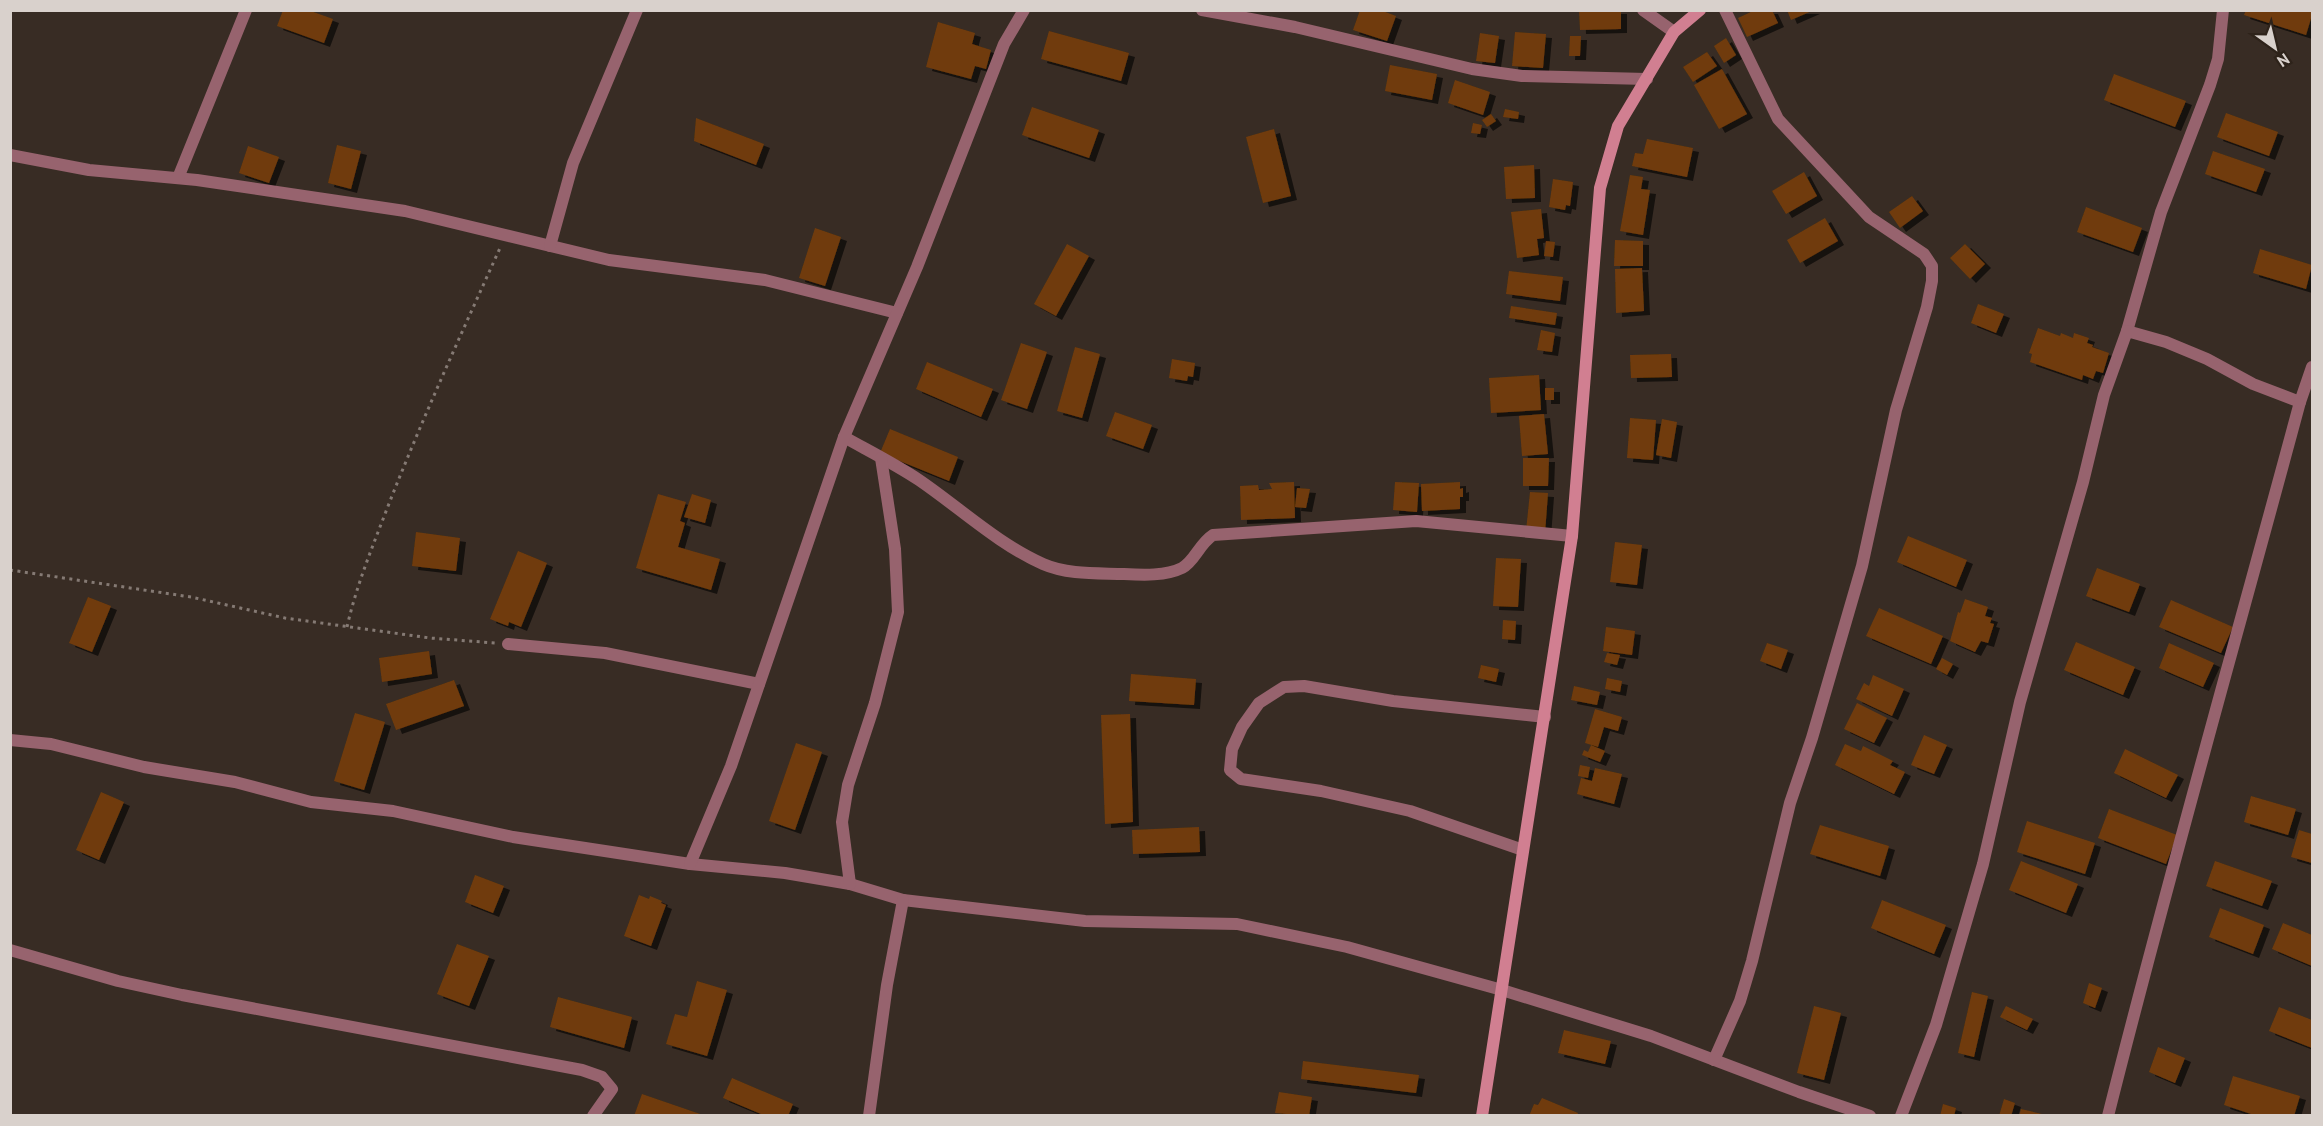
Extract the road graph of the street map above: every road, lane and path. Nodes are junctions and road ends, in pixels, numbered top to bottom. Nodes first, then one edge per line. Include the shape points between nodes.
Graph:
1 (246, 10) edge
2 (637, 10) edge
3 (1024, 10) edge
4 (1202, 10) edge
5 (1643, 10) edge
6 (1700, 10) edge
7 (1725, 10) edge
8 (2223, 10) edge
9 (1674, 32) junction
10 (1647, 79) junction
11 (10, 155) edge
12 (178, 178) junction
13 (506, 236) junction
14 (550, 246) junction
15 (897, 313) junction
16 (2127, 332) junction
17 (2313, 368) edge
18 (2300, 402) junction
19 (844, 437) junction
20 (881, 458) junction
21 (1572, 536) junction
22 (10, 570) edge
23 (347, 627) junction
24 (508, 644) joint
25 (759, 684) junction
26 (1545, 717) junction
27 (10, 740) edge
28 (1523, 850) junction
29 (690, 864) junction
30 (850, 884) junction
31 (903, 900) junction
32 (10, 950) edge
33 (1502, 990) junction
34 (1714, 1060) junction
35 (594, 1116) edge
36 (869, 1116) edge
37 (1482, 1116) edge
38 (1870, 1116) edge
39 (1901, 1116) edge
40 (2108, 1116) edge

1 - 12 street
2 - 14 street via 573,163
3 - 15 street via 1004,44
4 - 10 street via 1295,27 1472,69 1522,76
5 - 9 street
6 - 9 street
7 - 34 street via 1778,119 1869,217 1924,254 1932,266 1932,281 1896,410 1862,566 1790,803 1752,961 1740,1001
8 - 16 street via 2218,59 2161,212
9 - 10 street
10 - 21 street via 1618,126 1600,188
11 - 12 street via 89,170
12 - 13 street via 405,212
13 - 14 street
13 - 23 path via 400,476 356,591
14 - 15 street via 609,260 765,280
15 - 19 street
16 - 18 street via 2166,342
16 - 39 street via 2104,394 2020,702 1983,864 1936,1025
17 - 18 street
18 - 40 street via 2208,730
19 - 20 street
19 - 25 street
20 - 21 street via 1014,548 1045,565 1074,572 1171,573 1185,567 1213,535 1416,521
20 - 30 street via 896,549 898,612 875,703 848,785 842,822
21 - 26 street
22 - 23 path via 191,597
23 - 24 path
24 - 25 street via 605,653
25 - 29 street via 731,766
26 - 28 street
26 - 28 street via 1304,686 1284,687 1259,703 1232,749 1230,770 1241,779 1321,791 1410,811
27 - 29 street via 51,744 311,802 393,811 513,837
28 - 33 street
29 - 30 street
30 - 31 street
31 - 33 street via 1086,921 1237,924 1347,947
31 - 36 street
32 - 35 street via 182,995 582,1070 602,1077 612,1089
33 - 34 street via 1651,1036
33 - 37 street
34 - 38 street

